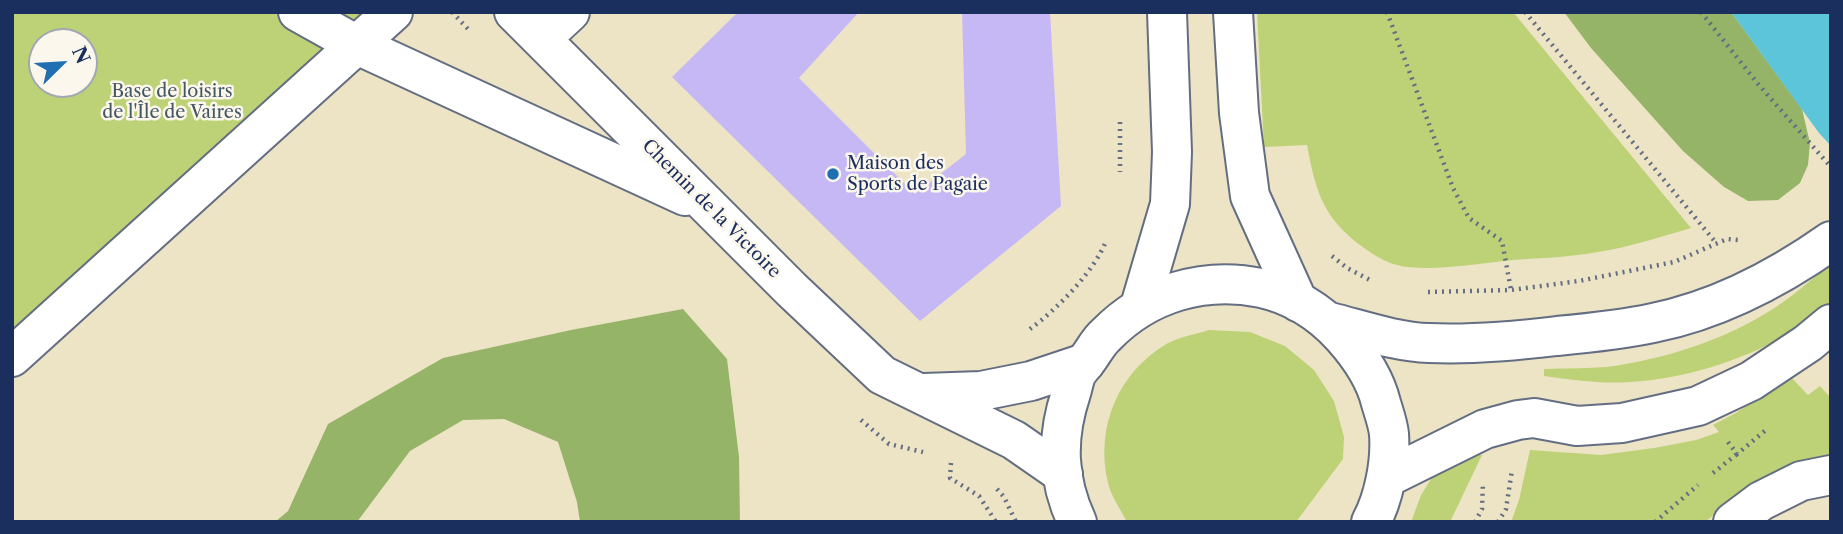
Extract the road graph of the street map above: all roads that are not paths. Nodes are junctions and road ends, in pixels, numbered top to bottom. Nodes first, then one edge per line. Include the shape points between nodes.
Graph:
1 (298, 12) edge
2 (393, 12) edge
3 (514, 12) edge
4 (570, 12) edge
5 (1167, 12) edge
6 (1233, 12) edge
7 (541, 39) junction
8 (357, 45) junction
9 (709, 208) junction
10 (1831, 241) edge
11 (1298, 302) junction
12 (1140, 306) junction
13 (1330, 323) junction
14 (1831, 324) edge
15 (12, 357) edge
16 (1085, 362) junction
17 (919, 393) junction
18 (1063, 474) junction
19 (1831, 475) edge
20 (1386, 478) junction
21 (1077, 522) edge
22 (1371, 522) edge
23 (1733, 522) edge

1 - 8 main road
2 - 8 main road
3 - 7 main road, Chemin de la Victoire
4 - 7 main road
5 - 12 main road via 1170,204
6 - 11 main road via 1250,196
7 - 9 main road, Chemin de la Victoire
8 - 9 main road
8 - 15 main road
9 - 17 main road, Chemin de la Victoire via 882,375
10 - 13 main road via 1754,289 1654,323 1512,341 1428,343
11 - 12 main road via 1273,291 1219,284 1191,287
11 - 13 main road
12 - 16 main road via 1105,335
13 - 20 main road via 1359,354 1379,392 1388,434
14 - 20 main road via 1751,381 1698,406 1611,424 1518,420 1485,429
16 - 17 main road, Chemin de la Victoire via 1031,381 981,391
16 - 18 main road via 1063,417
17 - 18 main road, Chemin de la Victoire via 1014,440
18 - 21 main road
19 - 23 main road via 1801,481 1761,501
20 - 22 main road

